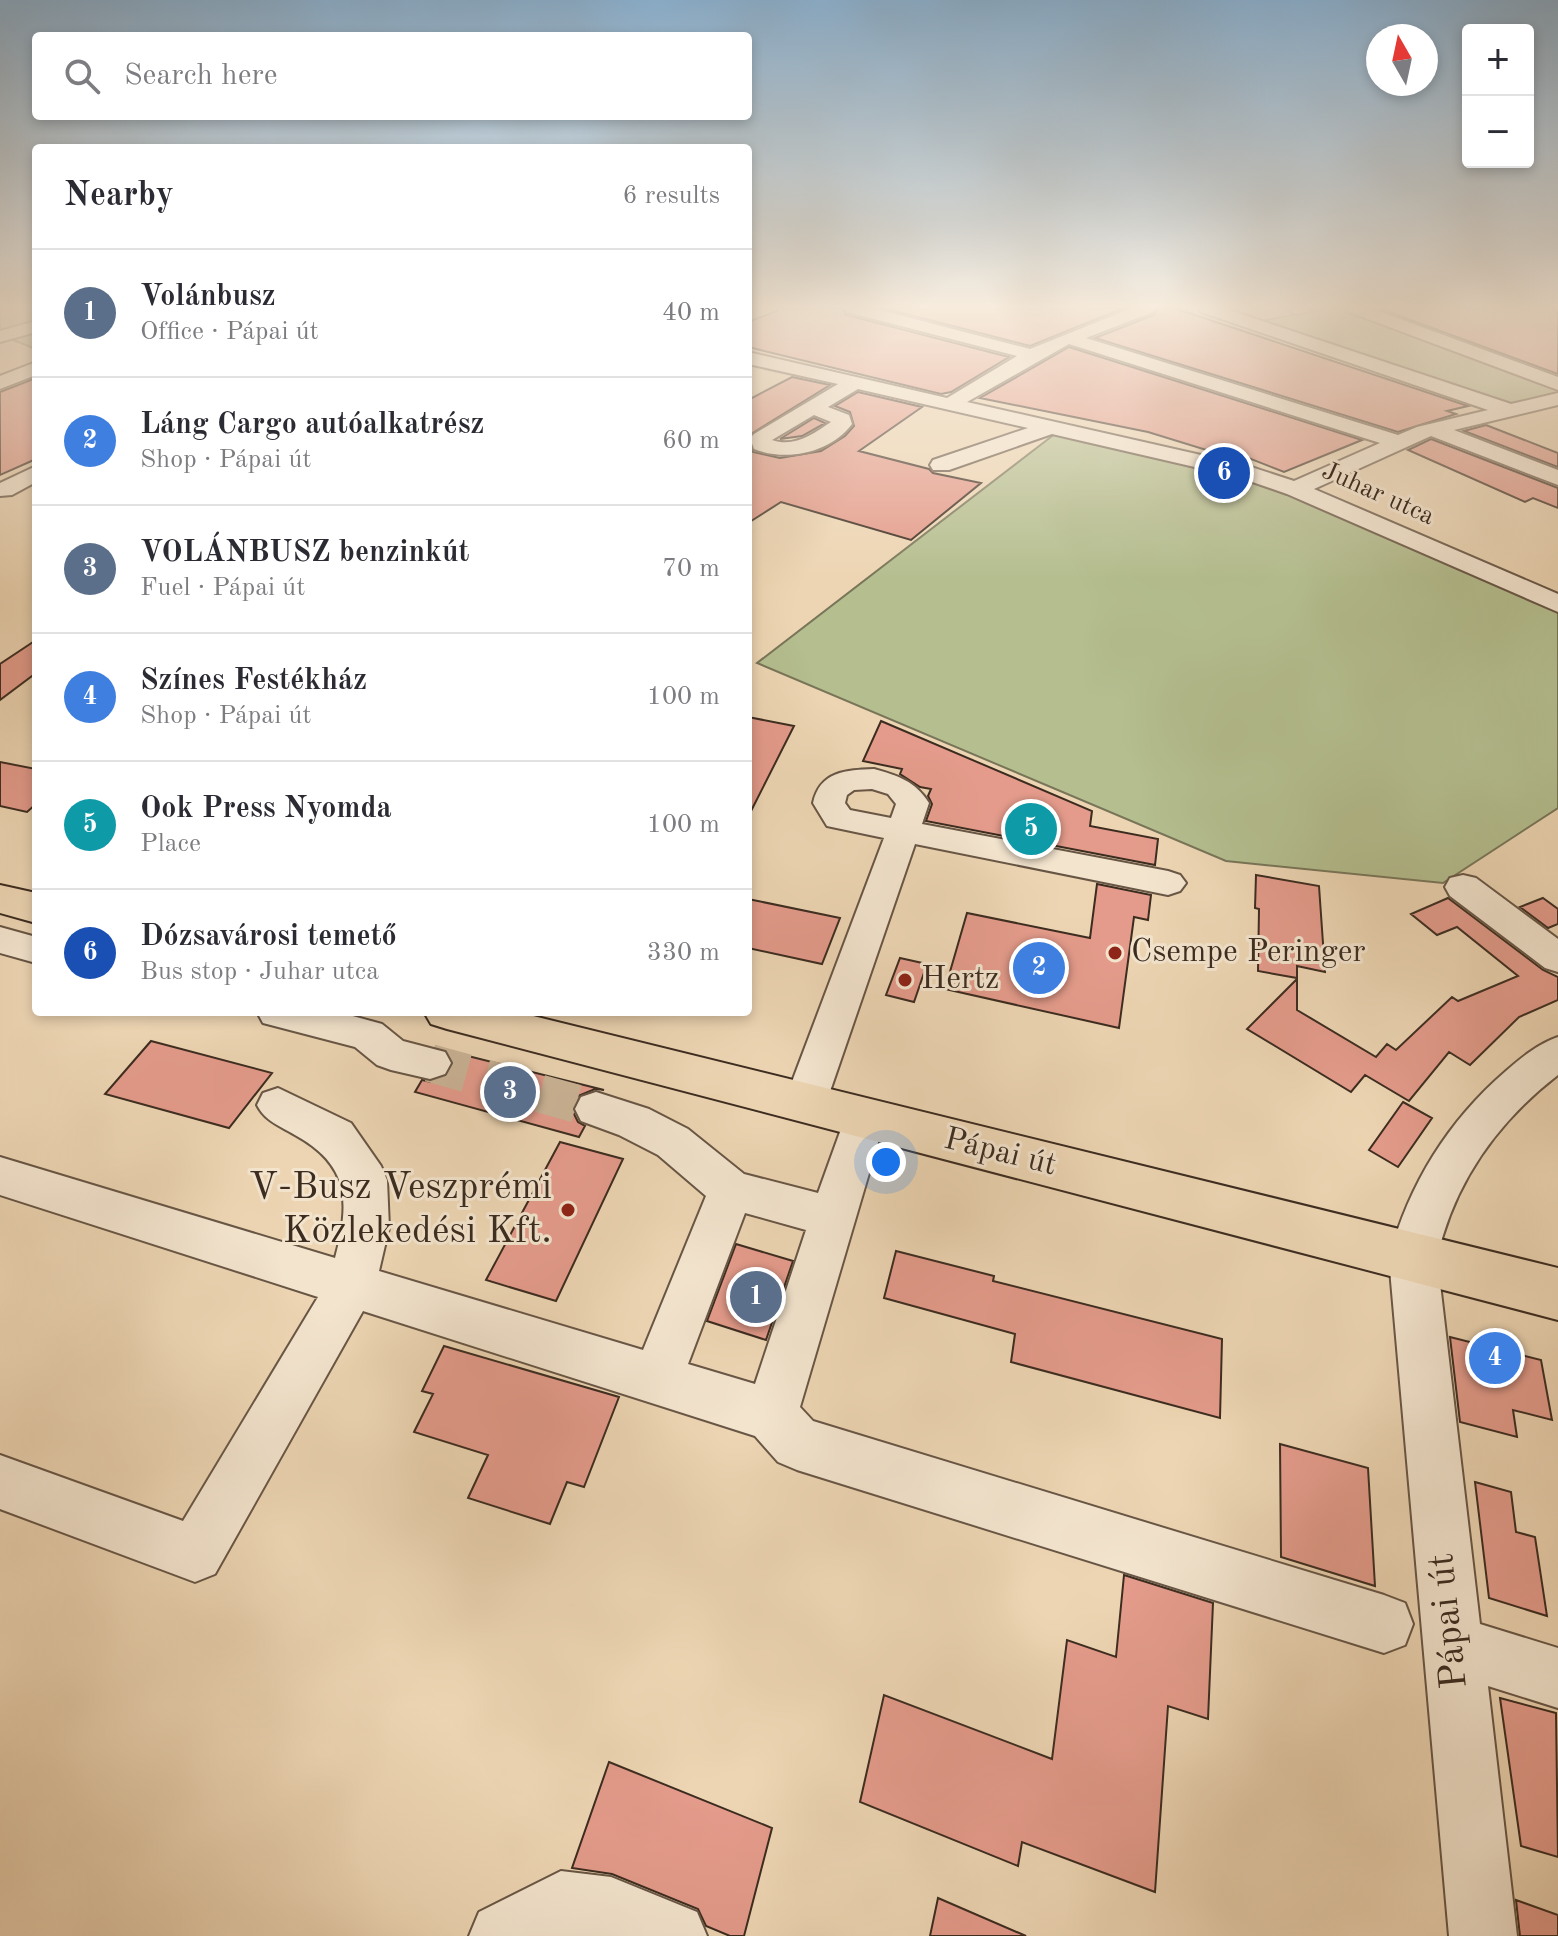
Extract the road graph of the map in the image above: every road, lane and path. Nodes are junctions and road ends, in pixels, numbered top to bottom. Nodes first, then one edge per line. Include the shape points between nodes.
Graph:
1 (830, 398) edge
2 (926, 398) edge
3 (960, 398) edge
4 (1261, 398) edge
5 (1474, 398) edge
6 (1558, 399) edge
7 (950, 404) junction
8 (814, 408) junction
9 (1509, 410) junction
10 (1052, 427) junction
11 (1432, 429) junction
12 (1400, 442) junction
13 (770, 448) junction
14 (752, 463) edge
15 (941, 465) dead end
16 (32, 475) edge
17 (1558, 478) edge
18 (1295, 489) junction
19 (4, 490) dead end
20 (1558, 604) edge
21 (1168, 883) dead end
22 (1463, 887) dead end
23 (0, 899) edge
24 (32, 907) edge
25 (0, 940) edge
26 (32, 949) edge
27 (1558, 958) edge
28 (293, 1016) edge
29 (463, 1016) edge
30 (1558, 1053) edge
31 (430, 1063) tunnel mouth
32 (805, 1103) junction
33 (278, 1105) dead end
34 (596, 1109) tunnel mouth
35 (864, 1119) junction
36 (0, 1176) edge
37 (731, 1190) junction
38 (833, 1217) junction
39 (1413, 1258) junction
40 (352, 1285) junction
41 (1558, 1294) edge
42 (657, 1379) junction
43 (771, 1415) junction
44 (0, 1482) edge
45 (1384, 1624) dead end
46 (1451, 1645) junction
47 (1558, 1678) edge
48 (503, 1936) edge
49 (673, 1936) edge
50 (1483, 1936) edge

1 - 8 street
2 - 7 street, Juhar utca
3 - 7 street
4 - 12 street
5 - 9 street
6 - 9 street
7 - 10 street, Juhar utca
8 - 13 street via 761,438
8 - 13 street via 838,416 842,424 810,445
9 - 11 street
10 - 15 street
10 - 18 street, Juhar utca via 1215,464
11 - 12 street
11 - 17 street
12 - 18 street
13 - 14 street
16 - 19 street
18 - 20 street, Juhar utca
21 - 32 street via 903,831
22 - 27 street
23 - 24 main road
25 - 26 street
28 - 31 street via 368,1035 391,1054
29 - 32 main road, Pápai út
30 - 39 street via 1525,1075 1486,1115 1429,1203
32 - 35 main road, Pápai út
33 - 40 street via 336,1136 365,1180 366,1228
34 - 37 street via 673,1142
35 - 38 street
35 - 39 main road, Pápai út
36 - 40 street
37 - 38 street
37 - 42 street
38 - 43 street
39 - 41 main road, Pápai út
39 - 46 street, Pápai út
40 - 42 street
40 - 44 street via 195,1554
42 - 43 street
43 - 45 street via 797,1443
46 - 47 street
46 - 50 street, Pápai út
48 - 49 street via 561,1905 611,1911

